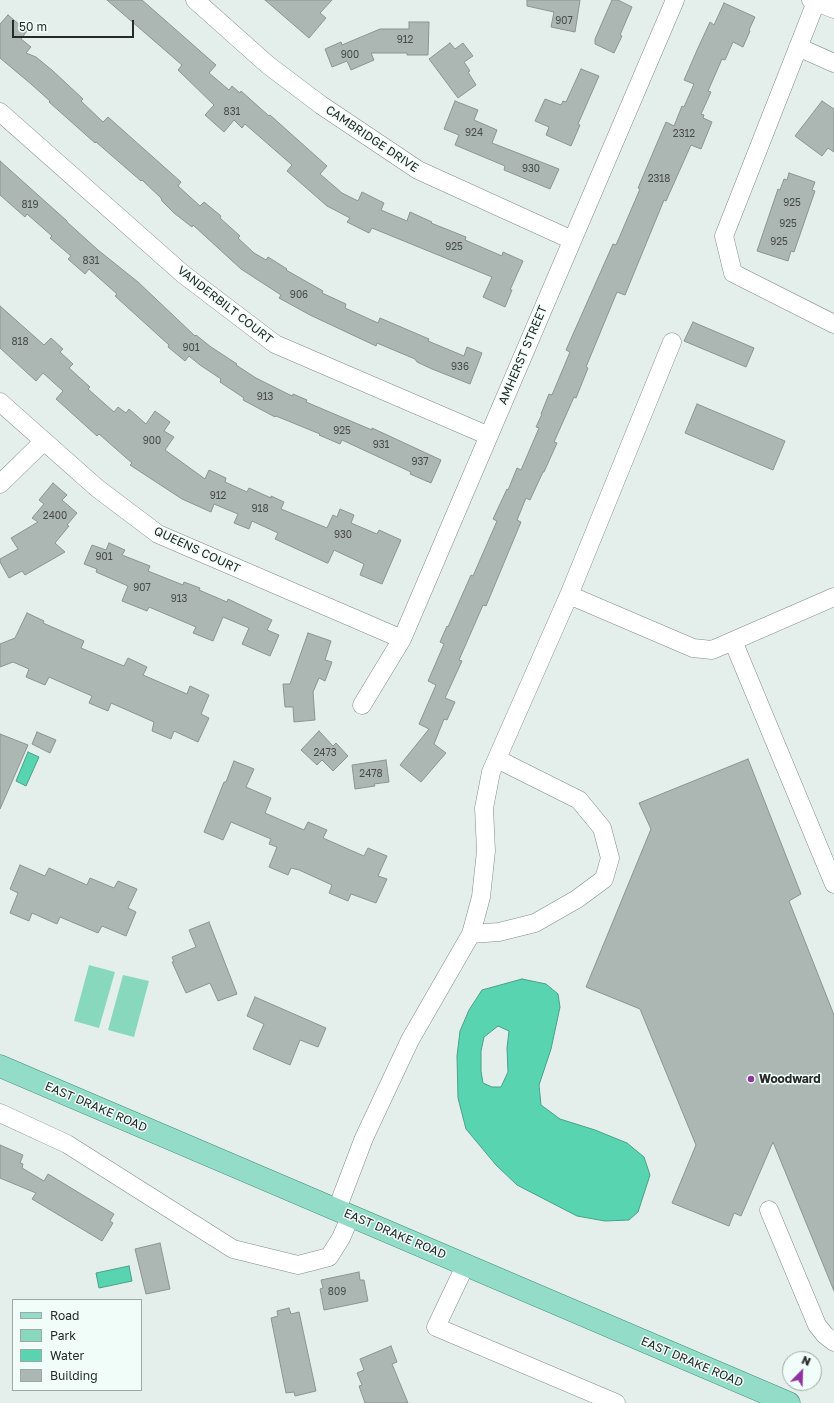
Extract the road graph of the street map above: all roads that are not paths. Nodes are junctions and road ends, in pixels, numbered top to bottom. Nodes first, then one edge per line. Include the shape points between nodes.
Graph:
1 (196, 0) edge
2 (675, 0) edge
3 (813, 1) edge
4 (834, 9) edge
5 (798, 47) junction
6 (834, 63) edge
7 (0, 112) edge
8 (572, 240) junction
9 (834, 324) edge
10 (672, 342) dead end
11 (0, 402) edge
12 (489, 436) junction
13 (44, 441) junction
14 (0, 484) edge
15 (569, 595) junction
16 (834, 597) edge
17 (402, 639) junction
18 (733, 641) junction
19 (362, 705) dead end
20 (497, 759) junction
21 (834, 884) edge
22 (471, 934) junction
23 (0, 1066) edge
24 (0, 1113) edge
25 (769, 1210) dead end
26 (344, 1212) junction
27 (466, 1264) junction
28 (834, 1342) edge
29 (762, 1398) edge
30 (616, 1403) edge
31 (789, 1403) edge

1 - 8 street, CAMBRIDGE DRIVE via 268,65 327,109 418,170
2 - 8 street, AMHERST STREET
3 - 4 street
3 - 5 street
5 - 6 street
5 - 9 street via 724,236 733,273
7 - 12 street, VANDERBILT COURT via 183,274 275,344
8 - 12 street, AMHERST STREET
10 - 15 street
11 - 13 street, QUEENS COURT
12 - 17 street, AMHERST STREET
13 - 14 street
13 - 17 street, QUEENS COURT via 97,488 158,534
15 - 18 street via 692,648 712,650
15 - 20 street
16 - 18 street
17 - 19 street, AMHERST STREET
18 - 21 street
20 - 22 street via 491,772 484,808 486,851 481,897
20 - 22 street via 579,800 602,828 610,858 604,879 577,899 535,923 498,932
22 - 26 street via 410,1040 364,1138
23 - 26 main road, EAST DRAKE ROAD
24 - 26 street via 67,1144 233,1249 298,1265 329,1257 342,1238
25 - 28 street via 816,1325
26 - 27 main road, EAST DRAKE ROAD
27 - 29 main road, EAST DRAKE ROAD
27 - 30 street via 436,1327
29 - 31 main road, EAST DRAKE ROAD

